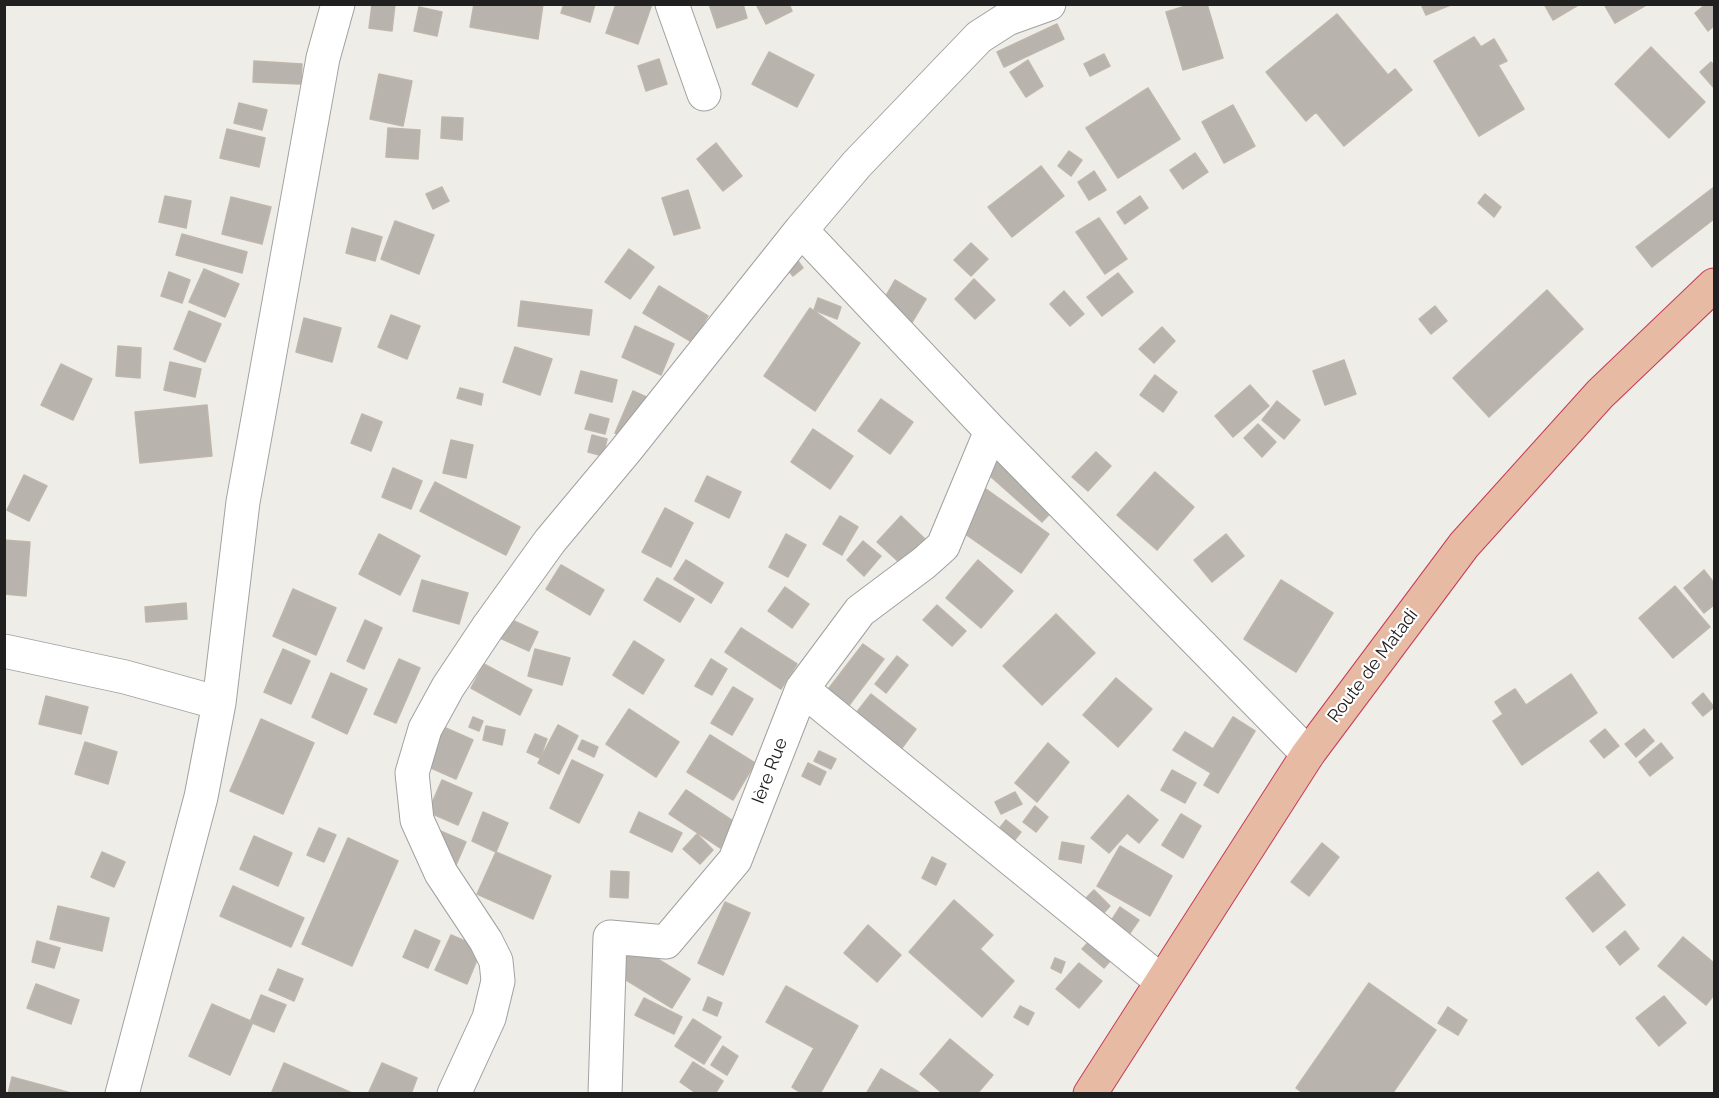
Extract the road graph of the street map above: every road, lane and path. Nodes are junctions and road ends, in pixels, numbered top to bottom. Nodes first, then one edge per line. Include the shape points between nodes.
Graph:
1 (338, 4) edge
2 (672, 4) edge
3 (1049, 4) edge
4 (704, 94) dead end
5 (801, 230) junction
6 (1714, 285) edge
7 (991, 431) junction
8 (4, 651) edge
9 (802, 689) junction
10 (219, 703) junction
11 (1308, 754) junction
12 (1161, 981) junction
13 (122, 1094) edge
14 (454, 1094) edge
15 (605, 1094) edge
16 (1090, 1094) edge

1 - 10 street via 323,58 243,502
2 - 4 street
3 - 5 street via 1007,19 979,37 857,164
5 - 7 street
5 - 14 street via 522,577 448,687 425,729 412,773 417,820 441,873 486,941 498,981 489,1018
6 - 11 highway, Route de Matadi via 1599,394 1464,545
7 - 9 street, Ière Rue via 943,546 860,611
7 - 11 street
8 - 10 street via 125,677
9 - 12 street
9 - 15 street, Ière Rue via 735,860 666,942 610,937
10 - 13 street via 201,797
11 - 12 highway, Route de Matadi
12 - 16 highway, Route de Matadi

